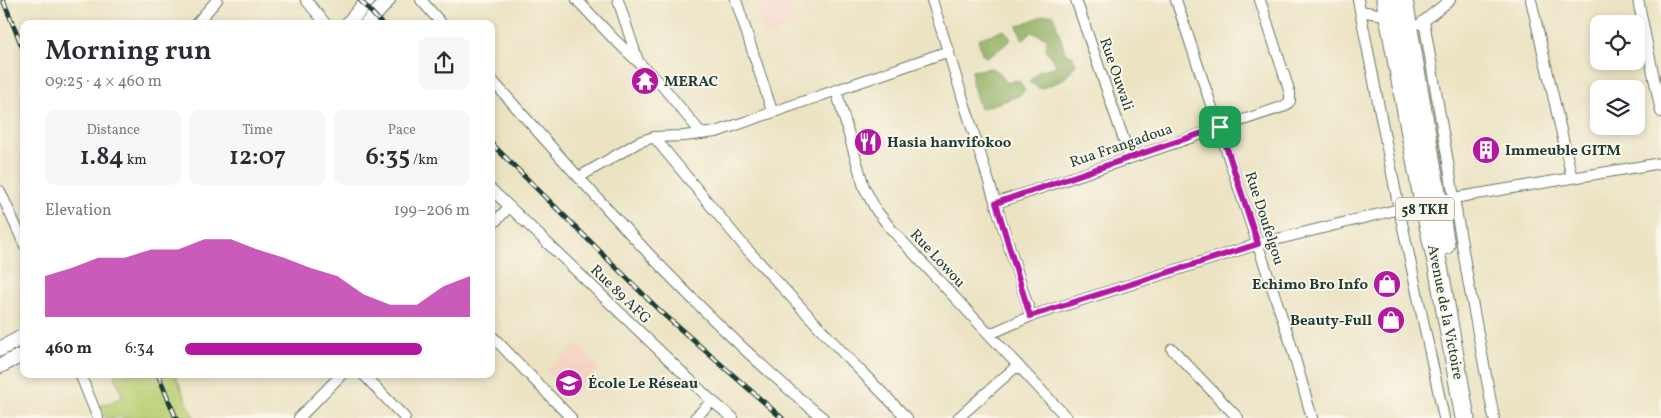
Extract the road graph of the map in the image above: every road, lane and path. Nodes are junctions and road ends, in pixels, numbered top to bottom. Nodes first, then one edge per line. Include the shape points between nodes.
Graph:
1 (217, 0) edge
2 (306, 0) edge
3 (368, 0) edge
4 (388, 0) edge
5 (421, 0) edge
6 (577, 0) edge
7 (618, 0) edge
8 (747, 0) edge
9 (932, 0) edge
10 (1076, 0) edge
11 (1176, 0) edge
12 (1260, 0) edge
13 (1358, 0) edge
14 (1403, 0) edge
15 (1450, 0) edge
16 (1531, 0) edge
17 (1638, 0) edge
18 (736, 2) edge
19 (1388, 8) edge
20 (1360, 11) junction
21 (200, 20) edge
22 (323, 20) edge
23 (351, 20) edge
24 (370, 20) edge
25 (438, 20) edge
26 (1424, 21) junction
27 (1408, 31) junction
28 (949, 51) junction
29 (639, 63) junction
30 (495, 82) edge
31 (836, 90) junction
32 (772, 111) junction
33 (1661, 112) edge
34 (1220, 127) junction
35 (702, 134) junction
36 (654, 136) junction
37 (1130, 158) junction
38 (1661, 163) edge
39 (579, 177) junction
40 (1572, 178) junction
41 (0, 192) edge
42 (495, 193) edge
43 (1438, 200) junction
44 (996, 203) junction
45 (509, 207) junction
46 (1399, 209) junction
47 (4, 212) edge
48 (495, 222) edge
49 (20, 238) edge
50 (1258, 244) junction
51 (1030, 316) junction
52 (990, 334) junction
53 (20, 338) edge
54 (495, 339) edge
55 (1172, 348) dead end
56 (0, 349) edge
57 (20, 356) edge
58 (1018, 365) junction
59 (0, 366) edge
60 (82, 378) edge
61 (338, 378) edge
62 (367, 378) edge
63 (712, 401) junction
64 (98, 418) edge
65 (299, 418) edge
66 (405, 418) edge
67 (572, 418) edge
68 (695, 418) edge
69 (733, 418) edge
70 (823, 418) edge
71 (907, 418) edge
72 (958, 418) edge
73 (1067, 418) edge
74 (1238, 418) edge
75 (1312, 418) edge
76 (1444, 418) edge
77 (1465, 418) edge
78 (1478, 418) edge
79 (1494, 418) edge

1 - 21 street
2 - 22 street
3 - 23 main road
4 - 24 main road
5 - 25 street
6 - 29 street
7 - 29 street
8 - 18 street
9 - 28 street
10 - 37 street, Rue Ouwali
11 - 34 street, Rue Doufelgou
12 - 34 street, Rua Frangadoua via 1290,101 1285,106
13 - 20 street
14 - 27 highway, Avenue de la Victoire / 58 TKH
15 - 26 street
16 - 40 street
17 - 33 street
18 - 32 street
19 - 20 street
19 - 43 highway, Avenue de la Victoire / 58 TKH
20 - 46 street
26 - 27 street
26 - 43 street
27 - 43 highway, Avenue de la Victoire / 58 TKH
28 - 31 street
28 - 44 street
29 - 35 street
30 - 39 street
31 - 32 street
31 - 52 street, Rue Lowou via 864,187 876,210
32 - 35 street
34 - 37 street, Rua Frangadoua
34 - 50 street, Rue Doufelgou
35 - 36 street
36 - 39 street
36 - 71 street via 744,246
37 - 44 street, Rua Frangadoua
38 - 40 street
39 - 70 street via 733,339
40 - 43 street
41 - 47 street
42 - 45 street, Rue 89 AFG
43 - 46 street
43 - 77 highway, Avenue de la Victoire / 58 TKH via 1439,271
43 - 78 highway, Avenue de la Victoire / 58 TKH
43 - 79 street
44 - 51 street
45 - 48 street
45 - 63 street, Rue 89 AFG
46 - 50 street
46 - 76 street
47 - 49 street
50 - 51 street
50 - 75 street, Rue Doufelgou
51 - 52 street
52 - 58 street, Rue Lowou
53 - 56 main road
54 - 67 street
55 - 74 street
57 - 59 main road
58 - 72 street
58 - 73 street, Rue Lowou
60 - 64 street
61 - 65 street
62 - 66 street
63 - 68 street
63 - 69 street, Rue 89 AFG

